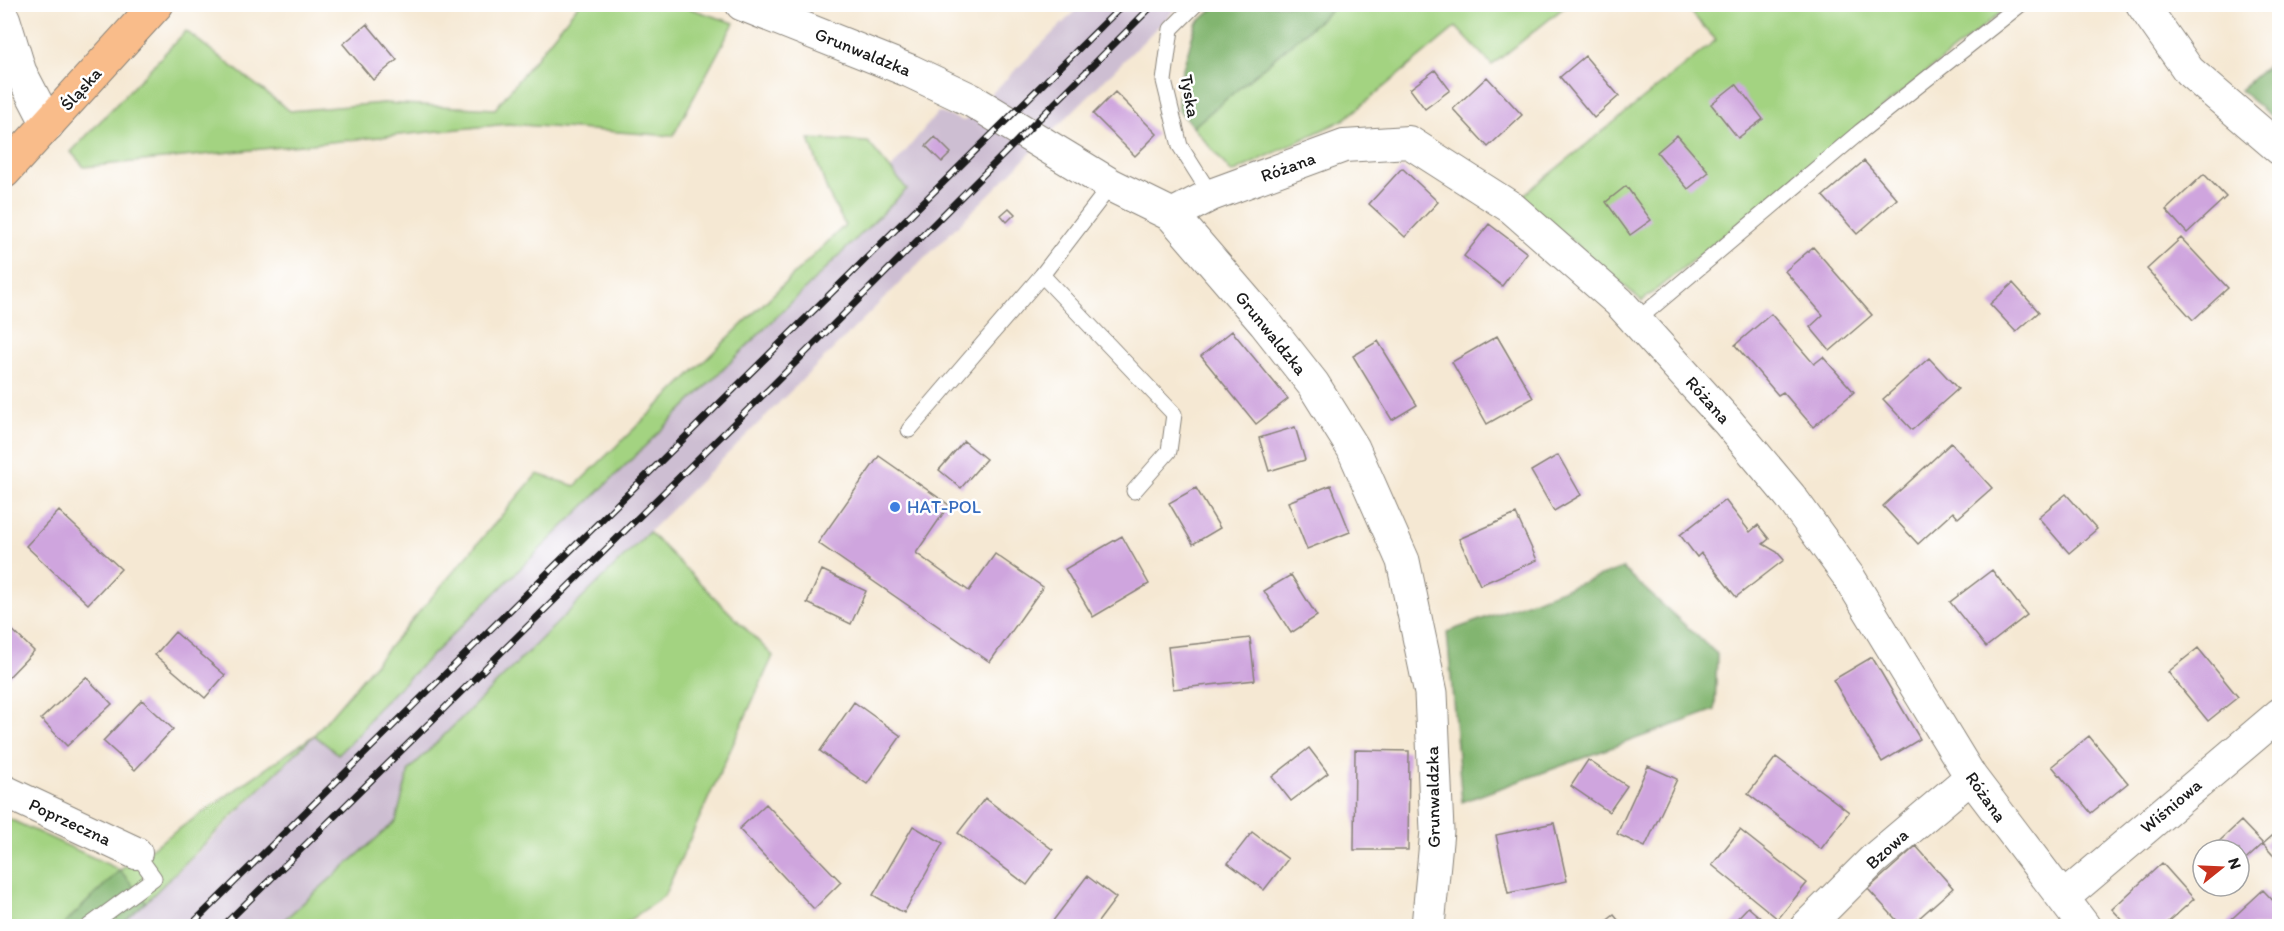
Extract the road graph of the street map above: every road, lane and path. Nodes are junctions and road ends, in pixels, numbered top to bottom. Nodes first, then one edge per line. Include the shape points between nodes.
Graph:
1 (157, 4) edge
2 (742, 4) edge
3 (1196, 4) edge
4 (2021, 4) edge
5 (2146, 7) edge
6 (4, 19) edge
7 (48, 125) junction
8 (2280, 148) edge
9 (4, 172) edge
10 (1111, 185) junction
11 (1211, 195) junction
12 (1172, 216) junction
13 (1042, 275) junction
14 (1636, 321) junction
15 (909, 430) dead end
16 (1134, 492) dead end
17 (2280, 714) edge
18 (1971, 777) junction
19 (4, 791) edge
20 (136, 853) joint
21 (2063, 898) junction
22 (89, 927) edge
23 (1428, 927) edge
24 (1807, 927) edge
25 (2084, 927) edge

1 - 7 main road, Śląska
2 - 10 street, Grunwaldzka via 910,71 971,100
3 - 11 lane, Tyska via 1171,29 1164,81 1180,146
4 - 14 lane via 1861,131
5 - 8 street via 2189,71
6 - 7 street via 20,71
7 - 9 main road, Śląska
10 - 12 street, Grunwaldzka
10 - 13 lane
11 - 12 street, Różana
11 - 14 street, Różana via 1344,146 1409,142 1512,208
12 - 23 street, Grunwaldzka via 1312,384 1353,448 1403,561 1431,693 1437,831
13 - 15 lane
13 - 16 lane via 1174,414 1169,451
14 - 18 street, Różana via 1790,496 1849,577
17 - 21 street, Wiśniowa
18 - 21 street, Różana
18 - 24 street, Bzowa via 1874,859
19 - 20 street, Poprzeczna
20 - 22 lane via 154,878
21 - 25 street, Różana

